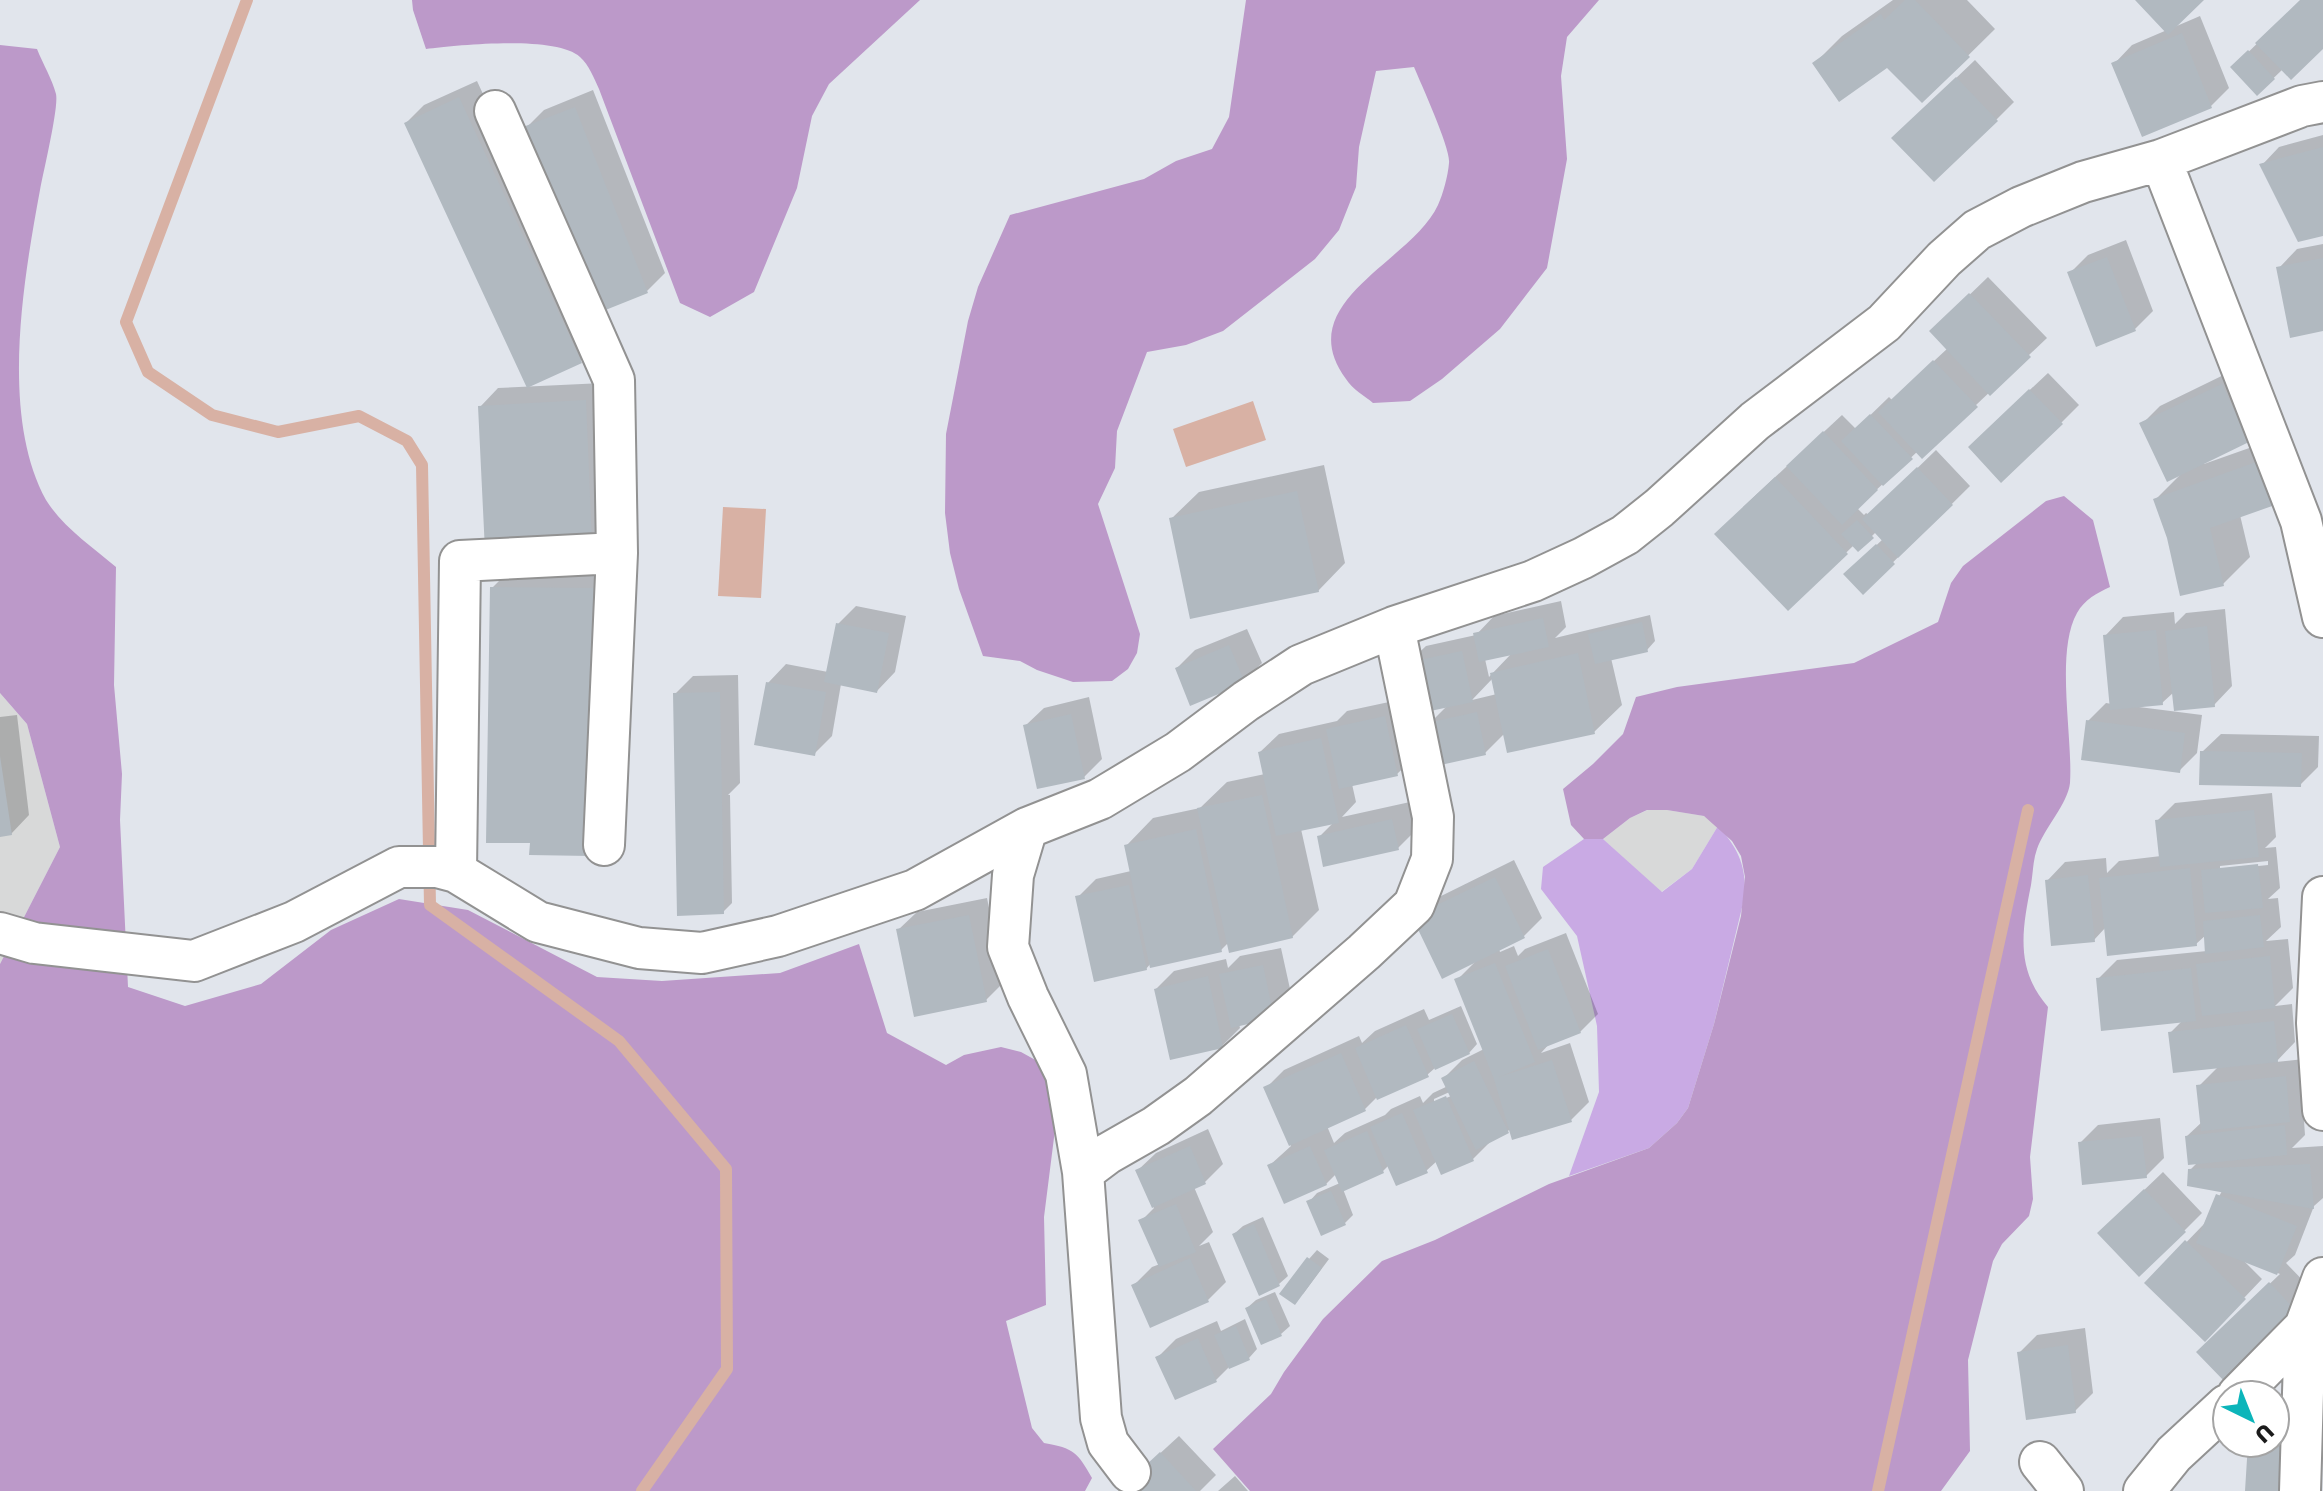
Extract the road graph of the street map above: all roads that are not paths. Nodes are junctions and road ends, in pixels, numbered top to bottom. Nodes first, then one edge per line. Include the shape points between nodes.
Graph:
1 (2323, 102) edge
2 (495, 111) dead end
3 (2161, 160) junction
4 (617, 553) junction
5 (2323, 617) edge
6 (1394, 627) junction
7 (1027, 828) junction
8 (604, 845) dead end
9 (430, 869) junction
10 (2323, 897) edge
11 (0, 933) edge
12 (2323, 1110) edge
13 (1083, 1172) junction
14 (2323, 1278) edge
15 (2305, 1327) junction
16 (2254, 1379) edge
17 (2211, 1420) edge
18 (1130, 1472) dead end
19 (2144, 1491) edge
20 (2300, 1491) edge

1 - 3 street
2 - 4 street via 614,380
3 - 5 street via 2301,521
3 - 6 street via 2083,182 1977,230 1884,323 1755,421 1625,535 1533,581
4 - 8 street
4 - 9 street via 460,561
6 - 7 street via 1301,665 1126,784
6 - 13 street via 1433,817 1432,859 1414,905 1198,1096
7 - 9 street via 915,890 778,936 702,953 639,948 538,922
7 - 13 street via 1013,875 1008,947 1066,1074
9 - 11 street via 194,961 34,943
10 - 12 street via 2317,1023
13 - 18 street via 1101,1418 1108,1443
14 - 15 street
15 - 16 street
15 - 20 street
17 - 19 street

